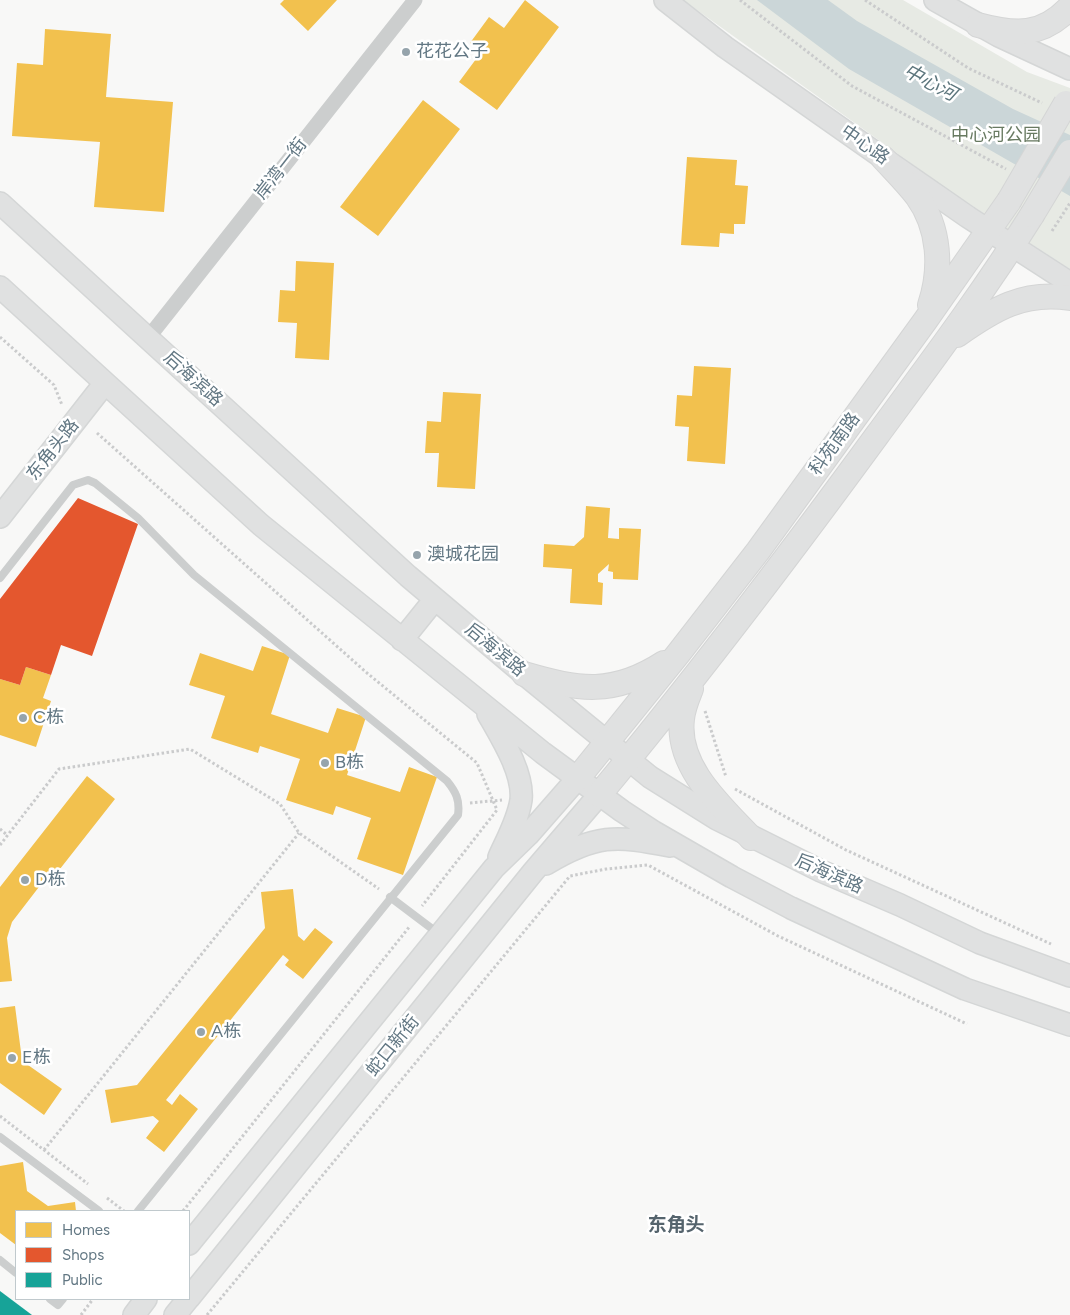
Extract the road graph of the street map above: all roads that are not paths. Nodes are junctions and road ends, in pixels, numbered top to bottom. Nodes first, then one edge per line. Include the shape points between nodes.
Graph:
1 (415, 0) edge
2 (665, 0) edge
3 (935, 0) edge
4 (1070, 7) edge
5 (978, 25) junction
6 (1070, 69) edge
7 (1060, 100) edge
8 (1070, 152) edge
9 (883, 158) junction
10 (0, 203) edge
11 (989, 230) junction
12 (1012, 245) junction
13 (1070, 283) edge
14 (0, 287) edge
15 (1070, 298) edge
16 (925, 320) junction
17 (148, 338) junction
18 (943, 345) junction
19 (105, 383) junction
20 (0, 517) edge
21 (0, 578) edge
22 (435, 600) junction
23 (402, 640) junction
24 (678, 654) junction
25 (524, 674) junction
26 (695, 678) junction
27 (484, 705) junction
28 (607, 742) junction
29 (628, 760) junction
30 (578, 779) junction
31 (599, 794) junction
32 (751, 838) junction
33 (683, 849) junction
34 (494, 868) junction
35 (533, 872) junction
36 (390, 897) junction
37 (438, 934) junction
38 (1070, 976) edge
39 (1070, 1025) edge
40 (0, 1137) edge
41 (98, 1210) edge
42 (139, 1210) edge
43 (190, 1243) edge
44 (0, 1260) edge
45 (15, 1272) edge
46 (190, 1296) edge
47 (52, 1300) edge
48 (62, 1300) edge
49 (145, 1300) edge
50 (186, 1300) edge
51 (134, 1315) edge
52 (175, 1315) edge

1 - 17 street, 岸湾一街
2 - 9 main road, 中心路 via 725,47
3 - 5 main road
4 - 5 main road via 1051,24 1025,32
5 - 6 main road
7 - 11 main road, 科苑南路, bridge via 1009,201
8 - 12 main road, 科苑南路, bridge
9 - 11 main road, 中心路
9 - 16 main road via 918,198 936,240 936,290
10 - 17 main road, 后海滨路
11 - 12 main road, 中心路
11 - 16 main road, 科苑南路
12 - 13 main road, 中心路
12 - 18 main road, 科苑南路
14 - 19 main road
15 - 18 main road via 1040,296 1004,305
16 - 24 main road, 科苑南路 via 758,551
17 - 22 main road, 后海滨路
18 - 26 main road, 科苑南路
19 - 20 main road, 东角头路
19 - 23 main road via 261,525
21 - 36 lane via 73,485 88,480 95,482 138,518 194,575 456,791 458,815
22 - 23 main road
22 - 25 main road, 后海滨路
23 - 27 main road
24 - 25 main road via 642,677 610,687 577,687
24 - 28 main road, 科苑南路
25 - 28 main road, 后海滨路
26 - 29 main road, 科苑南路
26 - 32 main road via 682,718 684,748 701,781
27 - 30 main road
27 - 34 main road via 510,755 521,799
28 - 29 main road, 后海滨路
28 - 30 main road, 科苑南路
29 - 31 main road, 科苑南路
29 - 32 main road, 后海滨路 via 678,795
30 - 31 main road
30 - 34 main road, 蛇口新街
31 - 33 main road
31 - 35 main road, 蛇口新街
32 - 38 main road, 后海滨路 via 980,942
33 - 35 main road via 622,838 604,839 564,853
33 - 39 main road via 791,908 966,989
34 - 37 main road, 蛇口新街
35 - 46 main road, 蛇口新街
36 - 37 lane
36 - 42 lane
37 - 43 main road, 蛇口新街
40 - 41 lane
44 - 45 lane
47 - 48 lane via 58,1304
49 - 51 main road
50 - 52 main road, 蛇口新街

